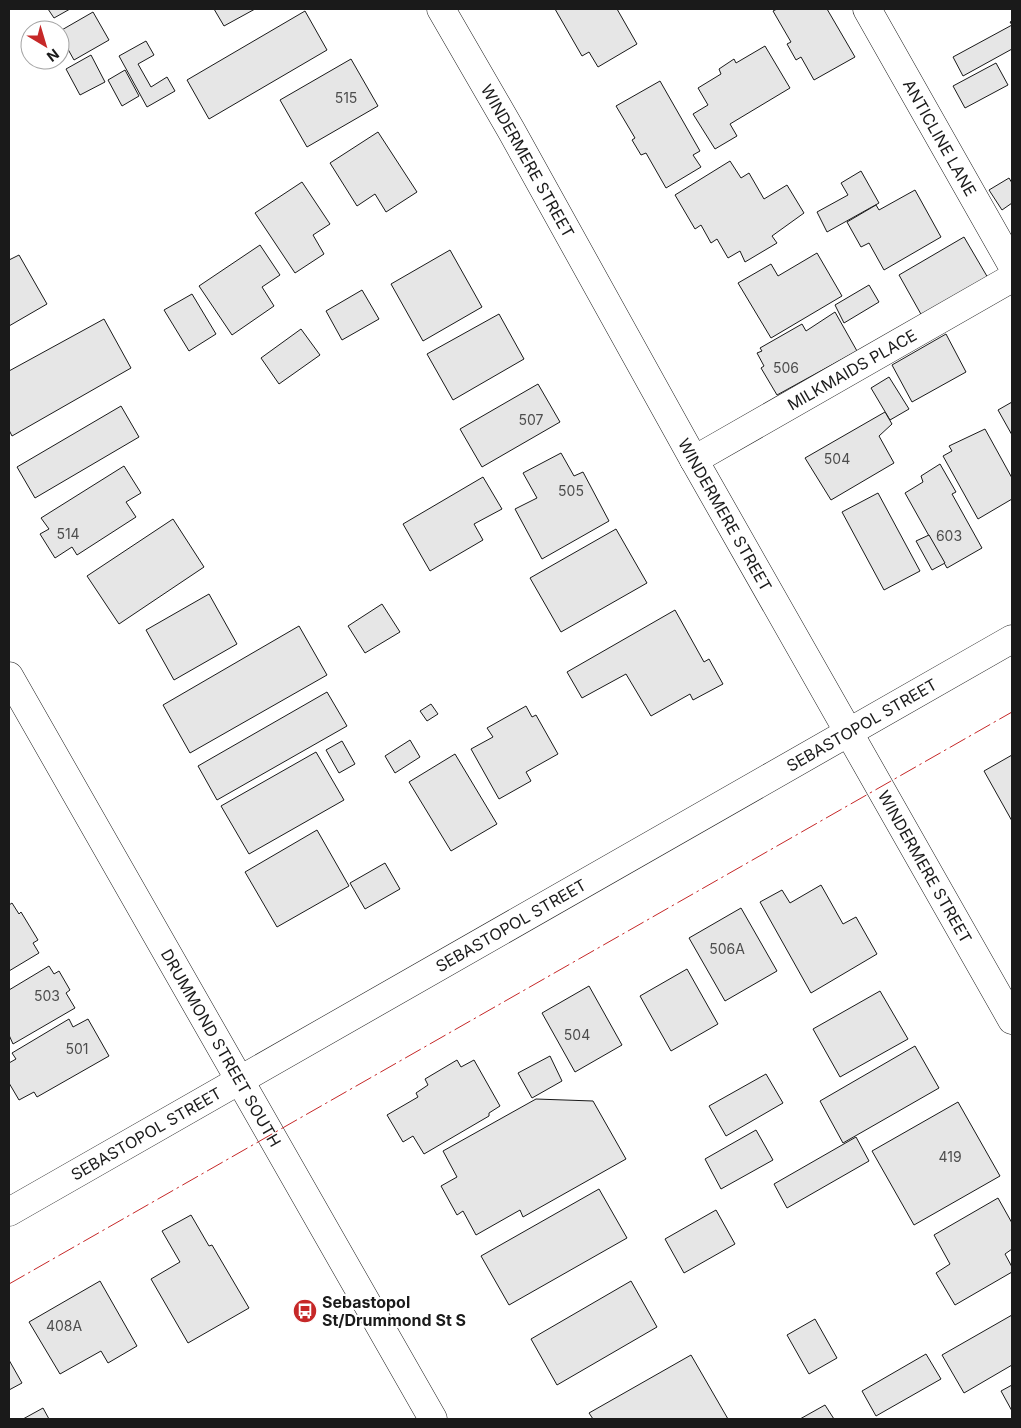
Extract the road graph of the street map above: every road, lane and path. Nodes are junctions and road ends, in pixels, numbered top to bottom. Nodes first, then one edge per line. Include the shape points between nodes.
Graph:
1 (441, 9) edge
2 (867, 9) edge
3 (1012, 265) edge
4 (1012, 278) edge
5 (694, 460) junction
6 (1012, 639) edge
7 (9, 676) edge
8 (849, 732) junction
9 (1009, 1006) edge
10 (239, 1082) junction
11 (9, 1212) edge
12 (433, 1419) edge

1 - 5 street, WINDERMERE STREET
2 - 3 street, ANTICLINE LANE
4 - 5 street, MILKMAIDS PLACE
5 - 8 street, WINDERMERE STREET
6 - 8 street, SEBASTOPOL STREET
7 - 10 street, DRUMMOND STREET SOUTH
8 - 9 street, WINDERMERE STREET
8 - 10 street, SEBASTOPOL STREET
10 - 11 street, SEBASTOPOL STREET
10 - 12 street, DRUMMOND STREET SOUTH

